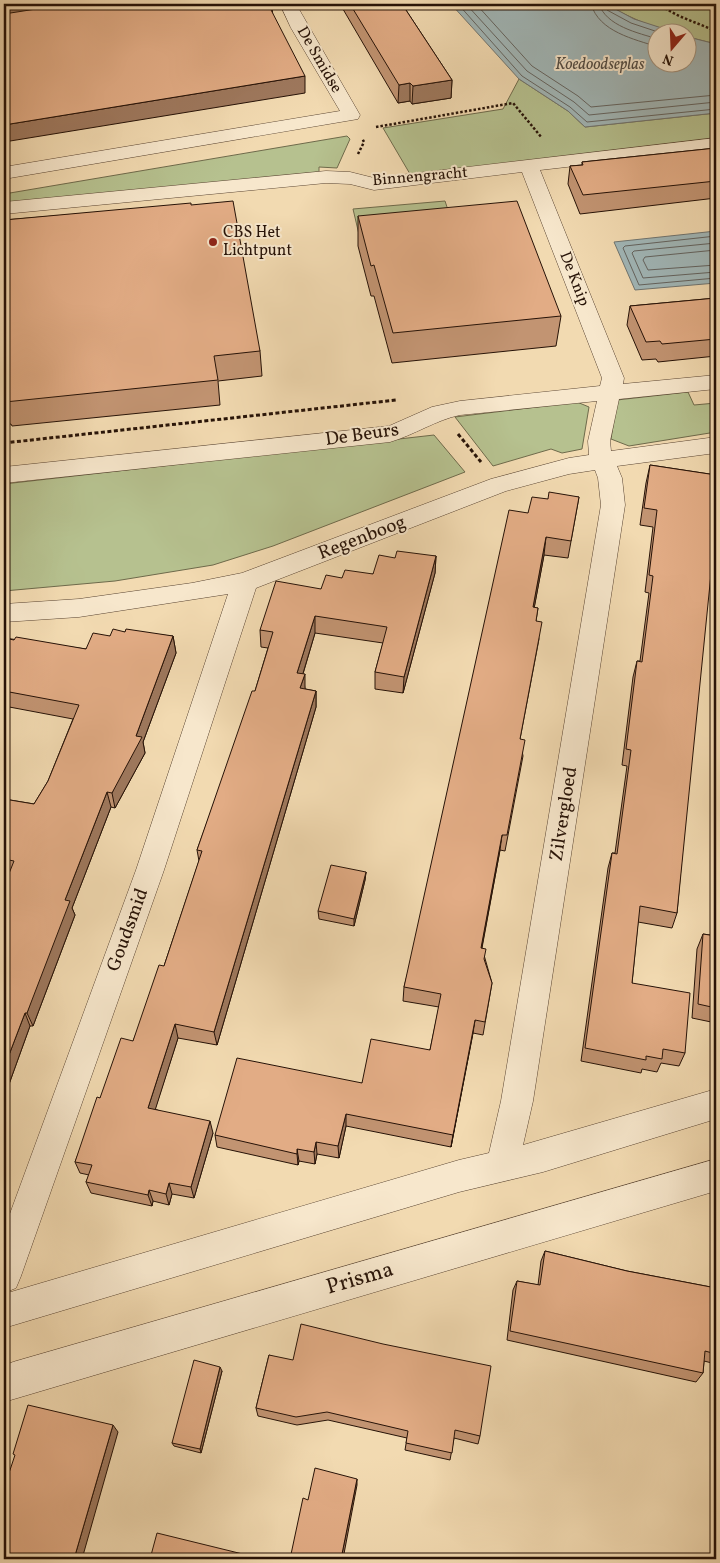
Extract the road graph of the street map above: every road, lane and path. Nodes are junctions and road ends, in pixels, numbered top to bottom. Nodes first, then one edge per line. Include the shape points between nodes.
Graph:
1 (288, 4) edge
2 (658, 4) edge
3 (716, 31) edge
4 (716, 144) edge
5 (529, 166) junction
6 (4, 173) edge
7 (4, 208) edge
8 (716, 382) edge
9 (608, 392) junction
10 (716, 445) edge
11 (603, 460) junction
12 (4, 475) edge
13 (245, 582) junction
14 (4, 613) edge
15 (716, 1104) edge
16 (502, 1167) junction
17 (716, 1175) edge
18 (4, 1276) edge
19 (4, 1311) edge
20 (4, 1384) edge

1 - 6 street, De Smidse via 351,115
2 - 3 path
4 - 5 street, Binnengracht
5 - 7 street, Binnengracht via 374,184 326,177
5 - 9 street, De Knip via 613,378
8 - 9 street, De Beurs
9 - 11 street, De Knip via 599,441
9 - 12 street, De Beurs via 460,408 440,412 390,434
10 - 11 street, Regenboog
11 - 13 street, Regenboog via 500,485
11 - 16 street, Zilvergloed via 611,484 613,505 517,1101
13 - 14 street, Regenboog via 79,608
13 - 18 street, Goudsmid via 150,870
15 - 16 street
16 - 19 street via 459,1176
17 - 20 street, Prisma

